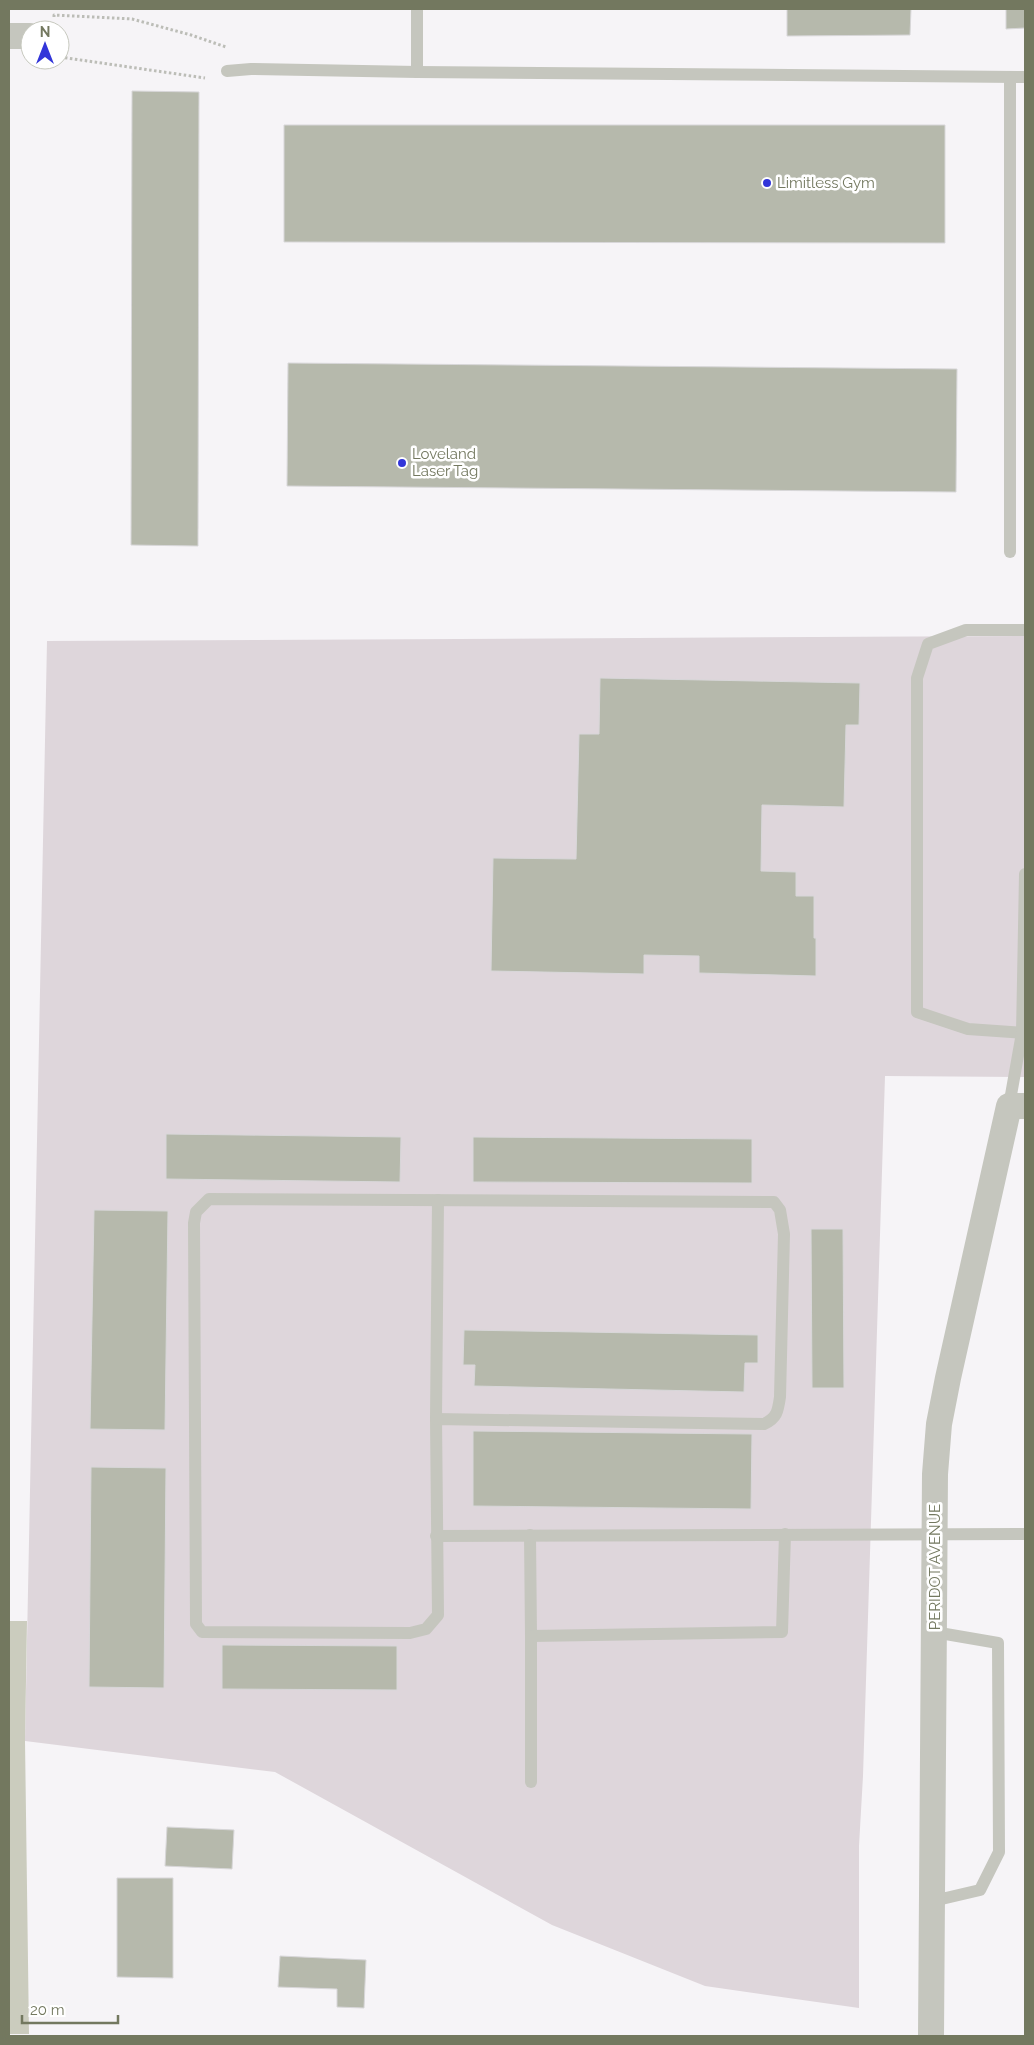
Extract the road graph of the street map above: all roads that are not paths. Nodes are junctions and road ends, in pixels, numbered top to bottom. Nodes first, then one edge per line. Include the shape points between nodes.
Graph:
1 (417, 9) edge
2 (227, 71) dead end
3 (418, 72) junction
4 (1010, 77) junction
5 (1025, 77) edge
6 (1010, 552) dead end
7 (1025, 630) edge
8 (1025, 874) edge
9 (1024, 1033) edge
10 (1017, 1106) edge
11 (438, 1200) junction
12 (436, 1419) junction
13 (785, 1534) junction
14 (935, 1534) junction
15 (1025, 1534) edge
16 (530, 1535) junction
17 (436, 1536) junction
18 (934, 1632) junction
19 (531, 1636) junction
20 (531, 1782) dead end
21 (932, 1901) junction
22 (931, 2036) edge

1 - 3 lane
2 - 3 lane
3 - 4 lane
4 - 5 lane
4 - 6 lane
7 - 9 lane via 966,630 928,644 917,678 917,1012 968,1029
8 - 9 lane
9 - 10 lane
10 - 14 street, PERIDOT AVENUE via 948,1378 935,1474
11 - 12 lane
11 - 12 lane via 774,1202 780,1210 784,1234 780,1397 774,1420 764,1424
11 - 17 lane via 209,1199 196,1212 196,1624 202,1632 410,1634 426,1629 438,1615
12 - 17 lane
13 - 14 lane
13 - 16 lane
13 - 19 lane via 782,1632
14 - 15 lane
14 - 18 street, PERIDOT AVENUE
16 - 17 lane
16 - 19 lane
18 - 21 street, PERIDOT AVENUE
18 - 21 lane via 998,1643 999,1852 980,1890
19 - 20 lane
21 - 22 street, PERIDOT AVENUE

